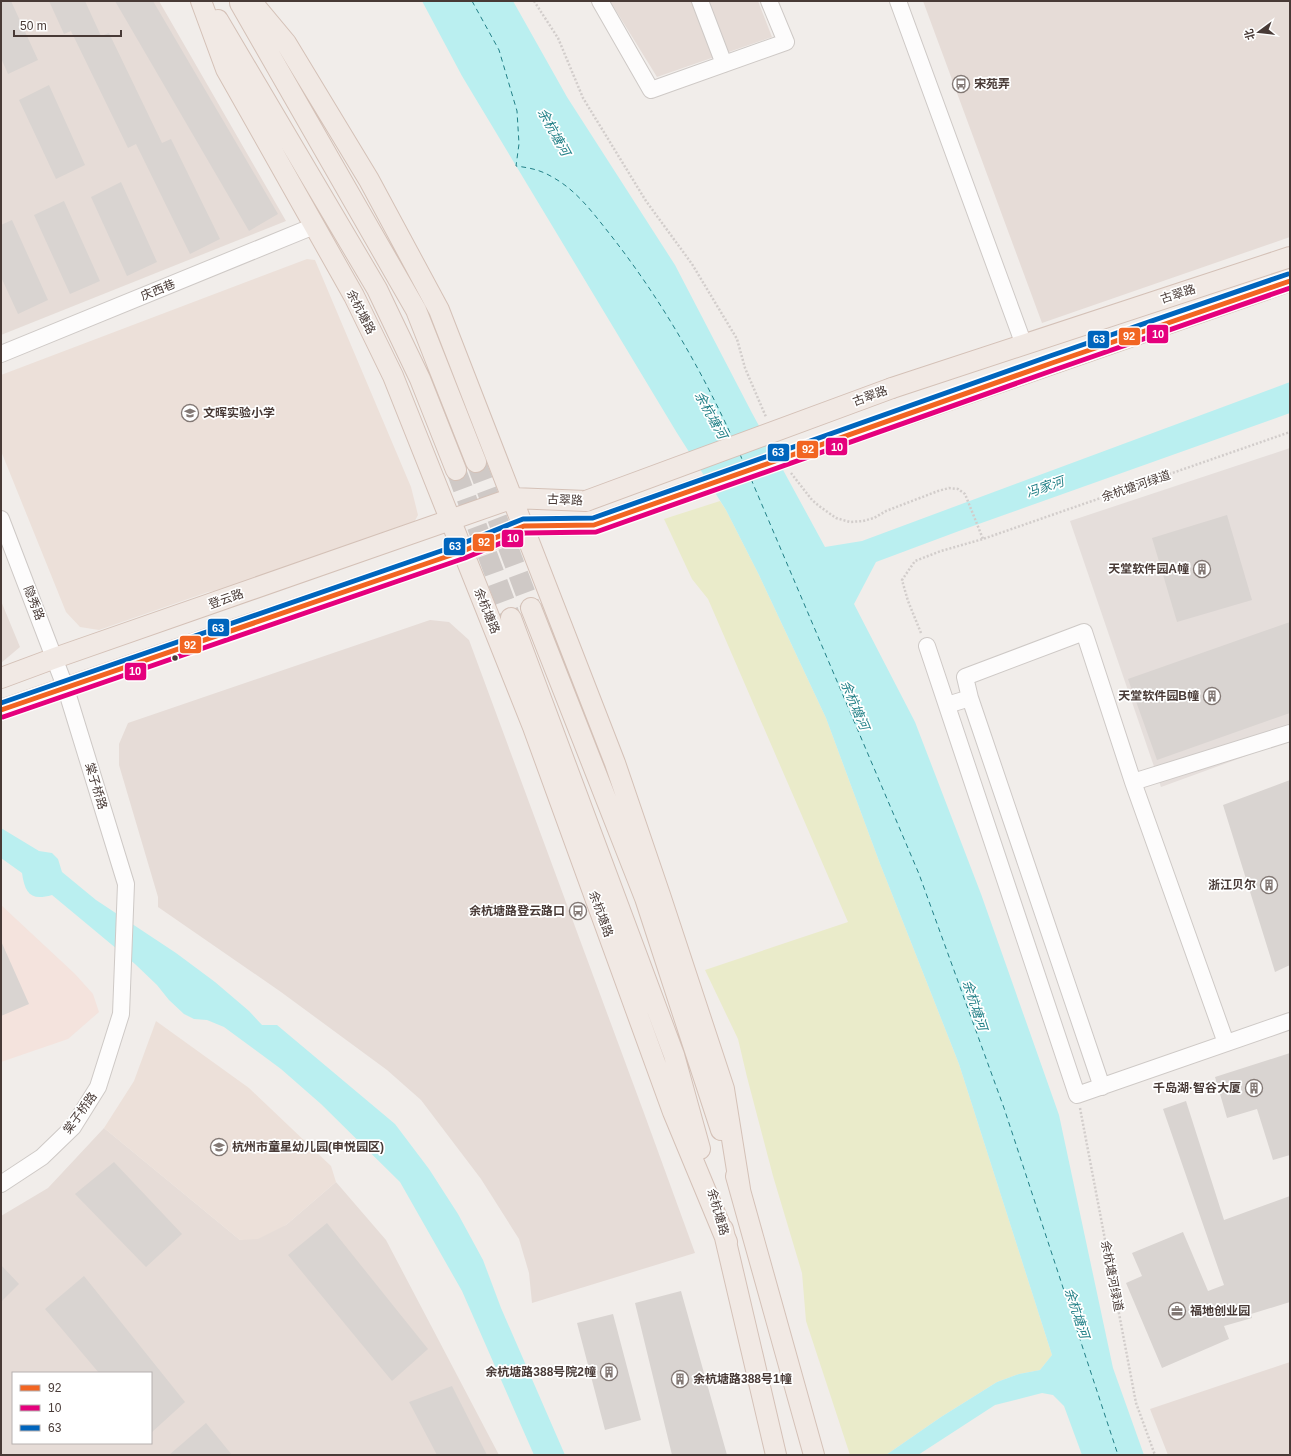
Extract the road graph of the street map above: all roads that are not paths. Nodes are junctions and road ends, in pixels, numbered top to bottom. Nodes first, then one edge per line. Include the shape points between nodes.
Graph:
1 (201, 1) edge
2 (207, 1) edge
3 (239, 1) edge
4 (251, 1) edge
5 (600, 1) edge
6 (700, 1) edge
7 (769, 1) edge
8 (898, 1) edge
9 (724, 64) junction
10 (314, 226) junction
11 (1290, 257) edge
12 (1290, 282) edge
13 (1024, 345) junction
14 (1, 354) edge
15 (476, 462) tunnel mouth
16 (456, 470) tunnel mouth
17 (513, 498) junction
18 (1, 518) edge
19 (450, 520) junction
20 (524, 526) junction
21 (463, 551) junction
22 (531, 608) tunnel mouth
23 (511, 618) tunnel mouth
24 (927, 646) road end
25 (55, 658) junction
26 (1, 678) edge
27 (66, 688) junction
28 (970, 698) junction
29 (947, 705) junction
30 (1, 710) edge
31 (1290, 733) edge
32 (1134, 782) junction
33 (1290, 1021) edge
34 (1226, 1043) junction
35 (1102, 1086) junction
36 (1, 1184) edge
37 (740, 1189) junction
38 (726, 1242) junction
39 (776, 1455) edge
40 (814, 1455) edge

1 - 10 main road, 余杭塘路 via 226,69
2 - 16 main road, 余杭塘路 via 377,289 420,379
3 - 15 main road via 416,310
4 - 17 main road via 286,43 369,180 439,310
5 - 9 street via 651,90
6 - 9 street
7 - 9 street via 786,42
8 - 13 street
10 - 14 street, 庆西巷
10 - 19 main road, 余杭塘路 via 354,296 393,376
11 - 13 main road, 古翠路
12 - 20 main road, 古翠路, bridge via 1059,360 594,525
13 - 17 main road, 古翠路, bridge via 892,388 586,501
17 - 19 main road, 古翠路
17 - 20 main road
18 - 25 street, 隐秀路
19 - 21 main road, 余杭塘路
19 - 25 main road, 登云路
20 - 21 main road, 古翠路
20 - 37 main road via 615,763 724,1089
21 - 27 main road
21 - 38 main road, 余杭塘路 via 533,727 673,1112
22 - 37 main road via 645,898
23 - 38 main road, 余杭塘路 via 674,1055
24 - 29 street
25 - 26 main road, 登云路
25 - 27 street, 隐秀路
27 - 30 main road
27 - 36 street, 棠子桥路 via 126,884 121,1014 98,1087 73,1127 42,1157
28 - 29 street
28 - 32 street via 965,677 1084,632
28 - 35 street
29 - 35 street via 1077,1095
31 - 32 street
32 - 34 street
33 - 34 street
34 - 35 street
37 - 40 main road
38 - 39 main road, 余杭塘路

